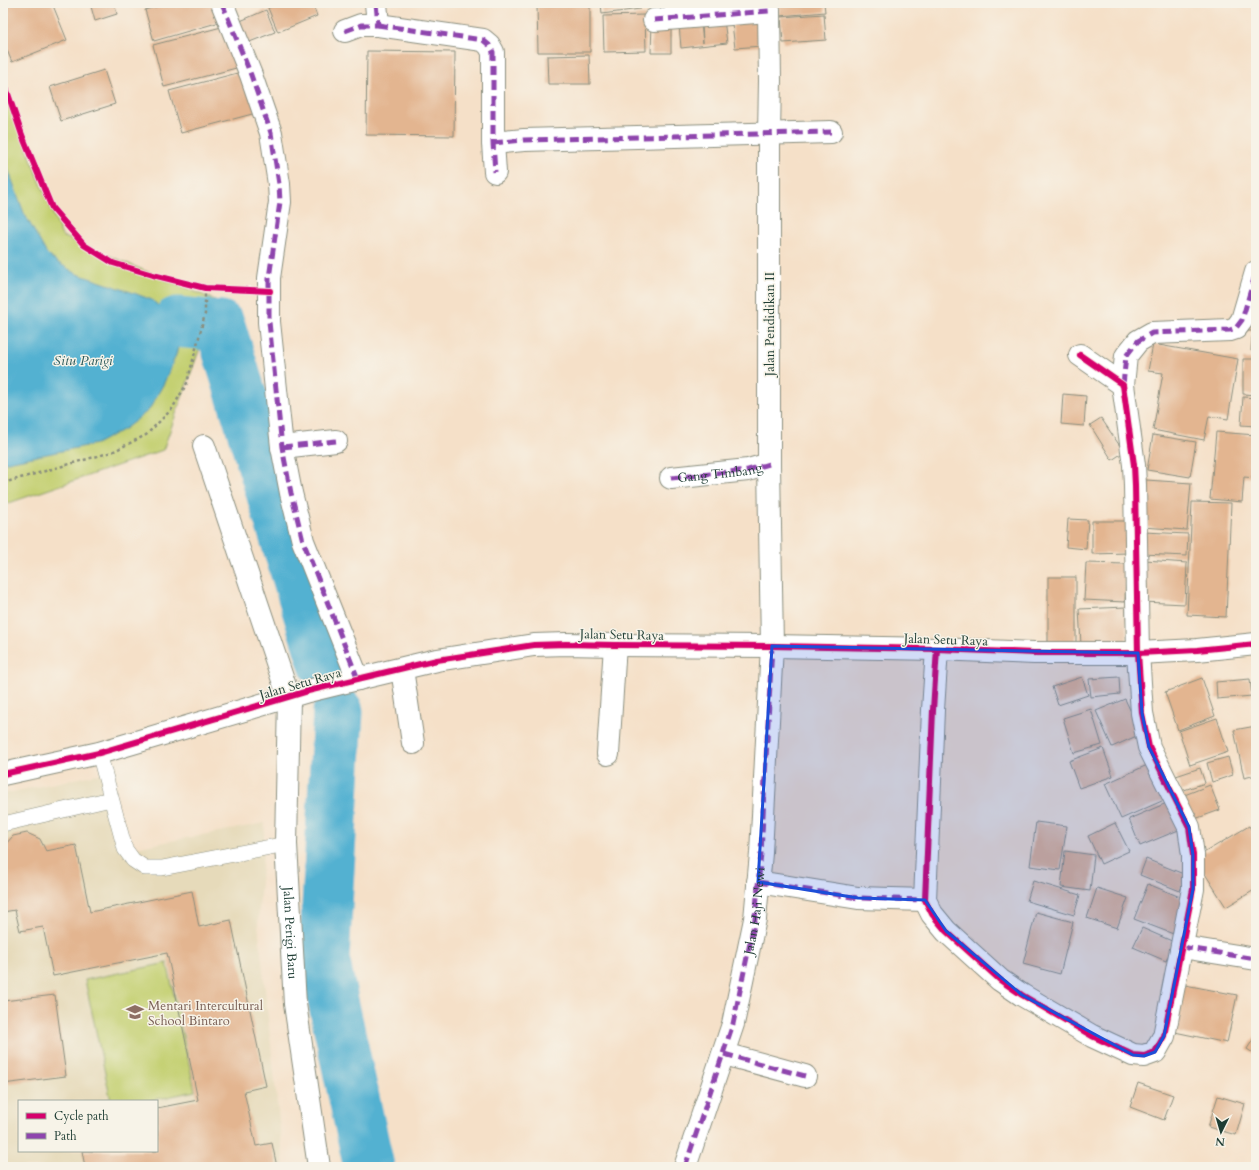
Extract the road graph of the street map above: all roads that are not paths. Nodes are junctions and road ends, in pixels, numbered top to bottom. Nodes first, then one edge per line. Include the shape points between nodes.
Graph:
1 (222, 3) edge
2 (376, 3) edge
3 (768, 7) edge
4 (654, 20) dead end
5 (378, 25) junction
6 (345, 31) dead end
7 (831, 132) dead end
8 (769, 134) junction
9 (493, 143) junction
10 (495, 172) dead end
11 (1256, 272) edge
12 (1080, 355) dead end
13 (1123, 385) junction
14 (336, 441) dead end
15 (204, 446) dead end
16 (282, 447) junction
17 (768, 464) junction
18 (671, 478) dead end
19 (1256, 644) edge
20 (615, 646) junction
21 (772, 646) junction
22 (937, 649) junction
23 (1138, 653) junction
24 (402, 669) junction
25 (352, 681) junction
26 (299, 694) junction
27 (413, 743) dead end
28 (98, 753) junction
29 (608, 754) dead end
30 (3, 774) edge
31 (110, 799) junction
32 (3, 824) edge
33 (286, 844) junction
34 (758, 882) junction
35 (925, 900) junction
36 (1182, 947) junction
37 (1256, 959) edge
38 (724, 1054) junction
39 (805, 1076) dead end
40 (319, 1167) edge
41 (685, 1167) edge

1 - 16 street via 271,133 279,184 280,202 269,278 269,322
2 - 5 street
3 - 4 street
3 - 8 street, Jalan Pendidikan II
5 - 6 street via 361,25
5 - 9 street via 483,40 489,45 493,52
7 - 8 street
8 - 9 street
8 - 17 street, Jalan Pendidikan II
9 - 10 street
11 - 13 street via 1242,320 1236,328 1152,333 1138,341 1126,356
12 - 13 street
13 - 23 street via 1134,465
14 - 16 street
15 - 26 street, Jalan Perigi Baru
16 - 25 street via 303,541
17 - 18 street, Gang Timbang via 748,470
17 - 21 street, Jalan Pendidikan II
19 - 23 street, Jalan Setu Raya
20 - 21 street, Jalan Setu Raya
20 - 24 street, Jalan Setu Raya via 534,645 437,660
20 - 29 street
21 - 22 street, Jalan Setu Raya
21 - 34 street, Jalan Haji Newi
22 - 23 street, Jalan Setu Raya via 1034,653
22 - 35 street
23 - 36 street via 1142,713 1148,747 1189,827 1193,855 1193,889
24 - 25 street, Jalan Setu Raya
24 - 27 street
25 - 26 street, Jalan Setu Raya
26 - 28 street, Jalan Setu Raya
26 - 33 street, Jalan Perigi Baru
28 - 30 street, Jalan Setu Raya
28 - 31 lane
31 - 32 lane
31 - 33 lane via 125,849 133,860 145,868 162,868
33 - 40 street, Jalan Perigi Baru via 295,1004
34 - 35 street via 858,898
34 - 38 street, Jalan Haji Newi via 755,919 733,1024
35 - 36 street via 932,914 946,931 1000,980 1022,996 1092,1036 1133,1055 1144,1056 1155,1052 1164,1036
36 - 37 street
38 - 39 street
38 - 41 street, Jalan Haji Newi

